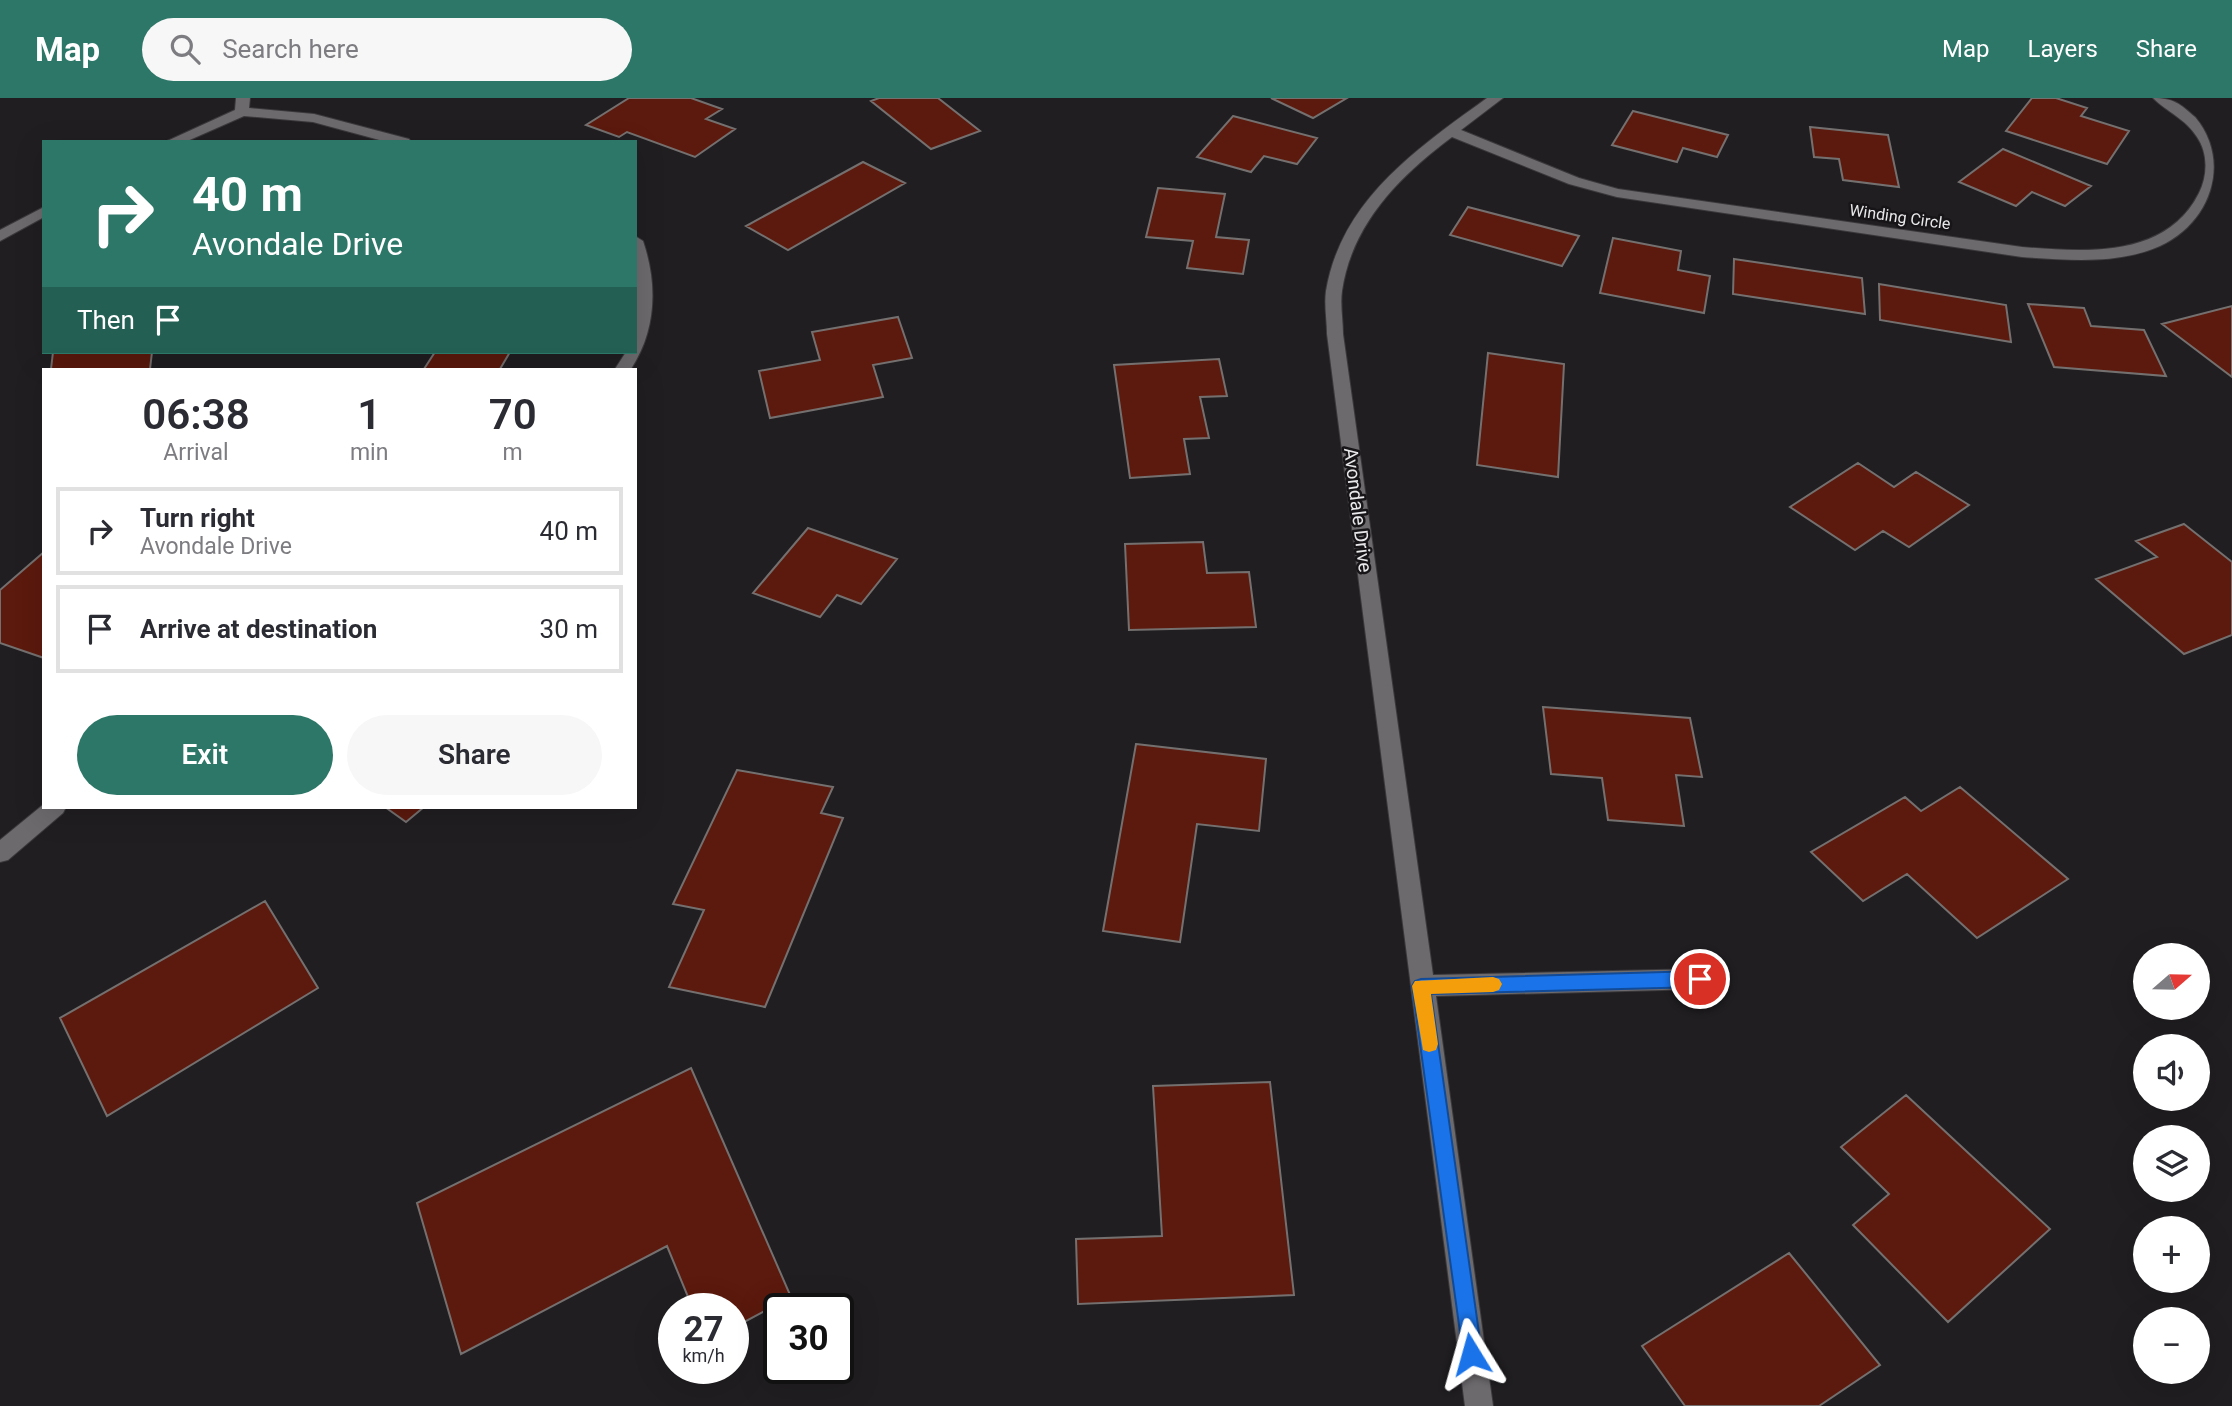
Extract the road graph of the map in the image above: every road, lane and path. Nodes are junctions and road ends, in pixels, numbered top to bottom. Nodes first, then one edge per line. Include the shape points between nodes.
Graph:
1 (1496, 98) edge
2 (2160, 98) edge
3 (243, 105) edge
4 (1451, 131) junction
5 (176, 140) edge
6 (396, 140) edge
7 (42, 212) edge
8 (0, 236) edge
9 (637, 247) edge
10 (637, 343) edge
11 (53, 809) edge
12 (0, 853) edge
13 (1700, 979) dead end
14 (1421, 986) junction
15 (1479, 1406) edge

1 - 4 street, Avondale Drive
2 - 4 street, Winding Circle via 2208,136 2219,157 2220,179 2211,198 2172,234 2113,255 2022,252 1617,193 1574,181
3 - 5 street
3 - 6 street
4 - 14 street, Avondale Drive via 1396,174 1369,205 1352,230 1333,293
7 - 8 street
9 - 10 street via 647,293
11 - 12 street
13 - 14 street
14 - 15 street, Avondale Drive

